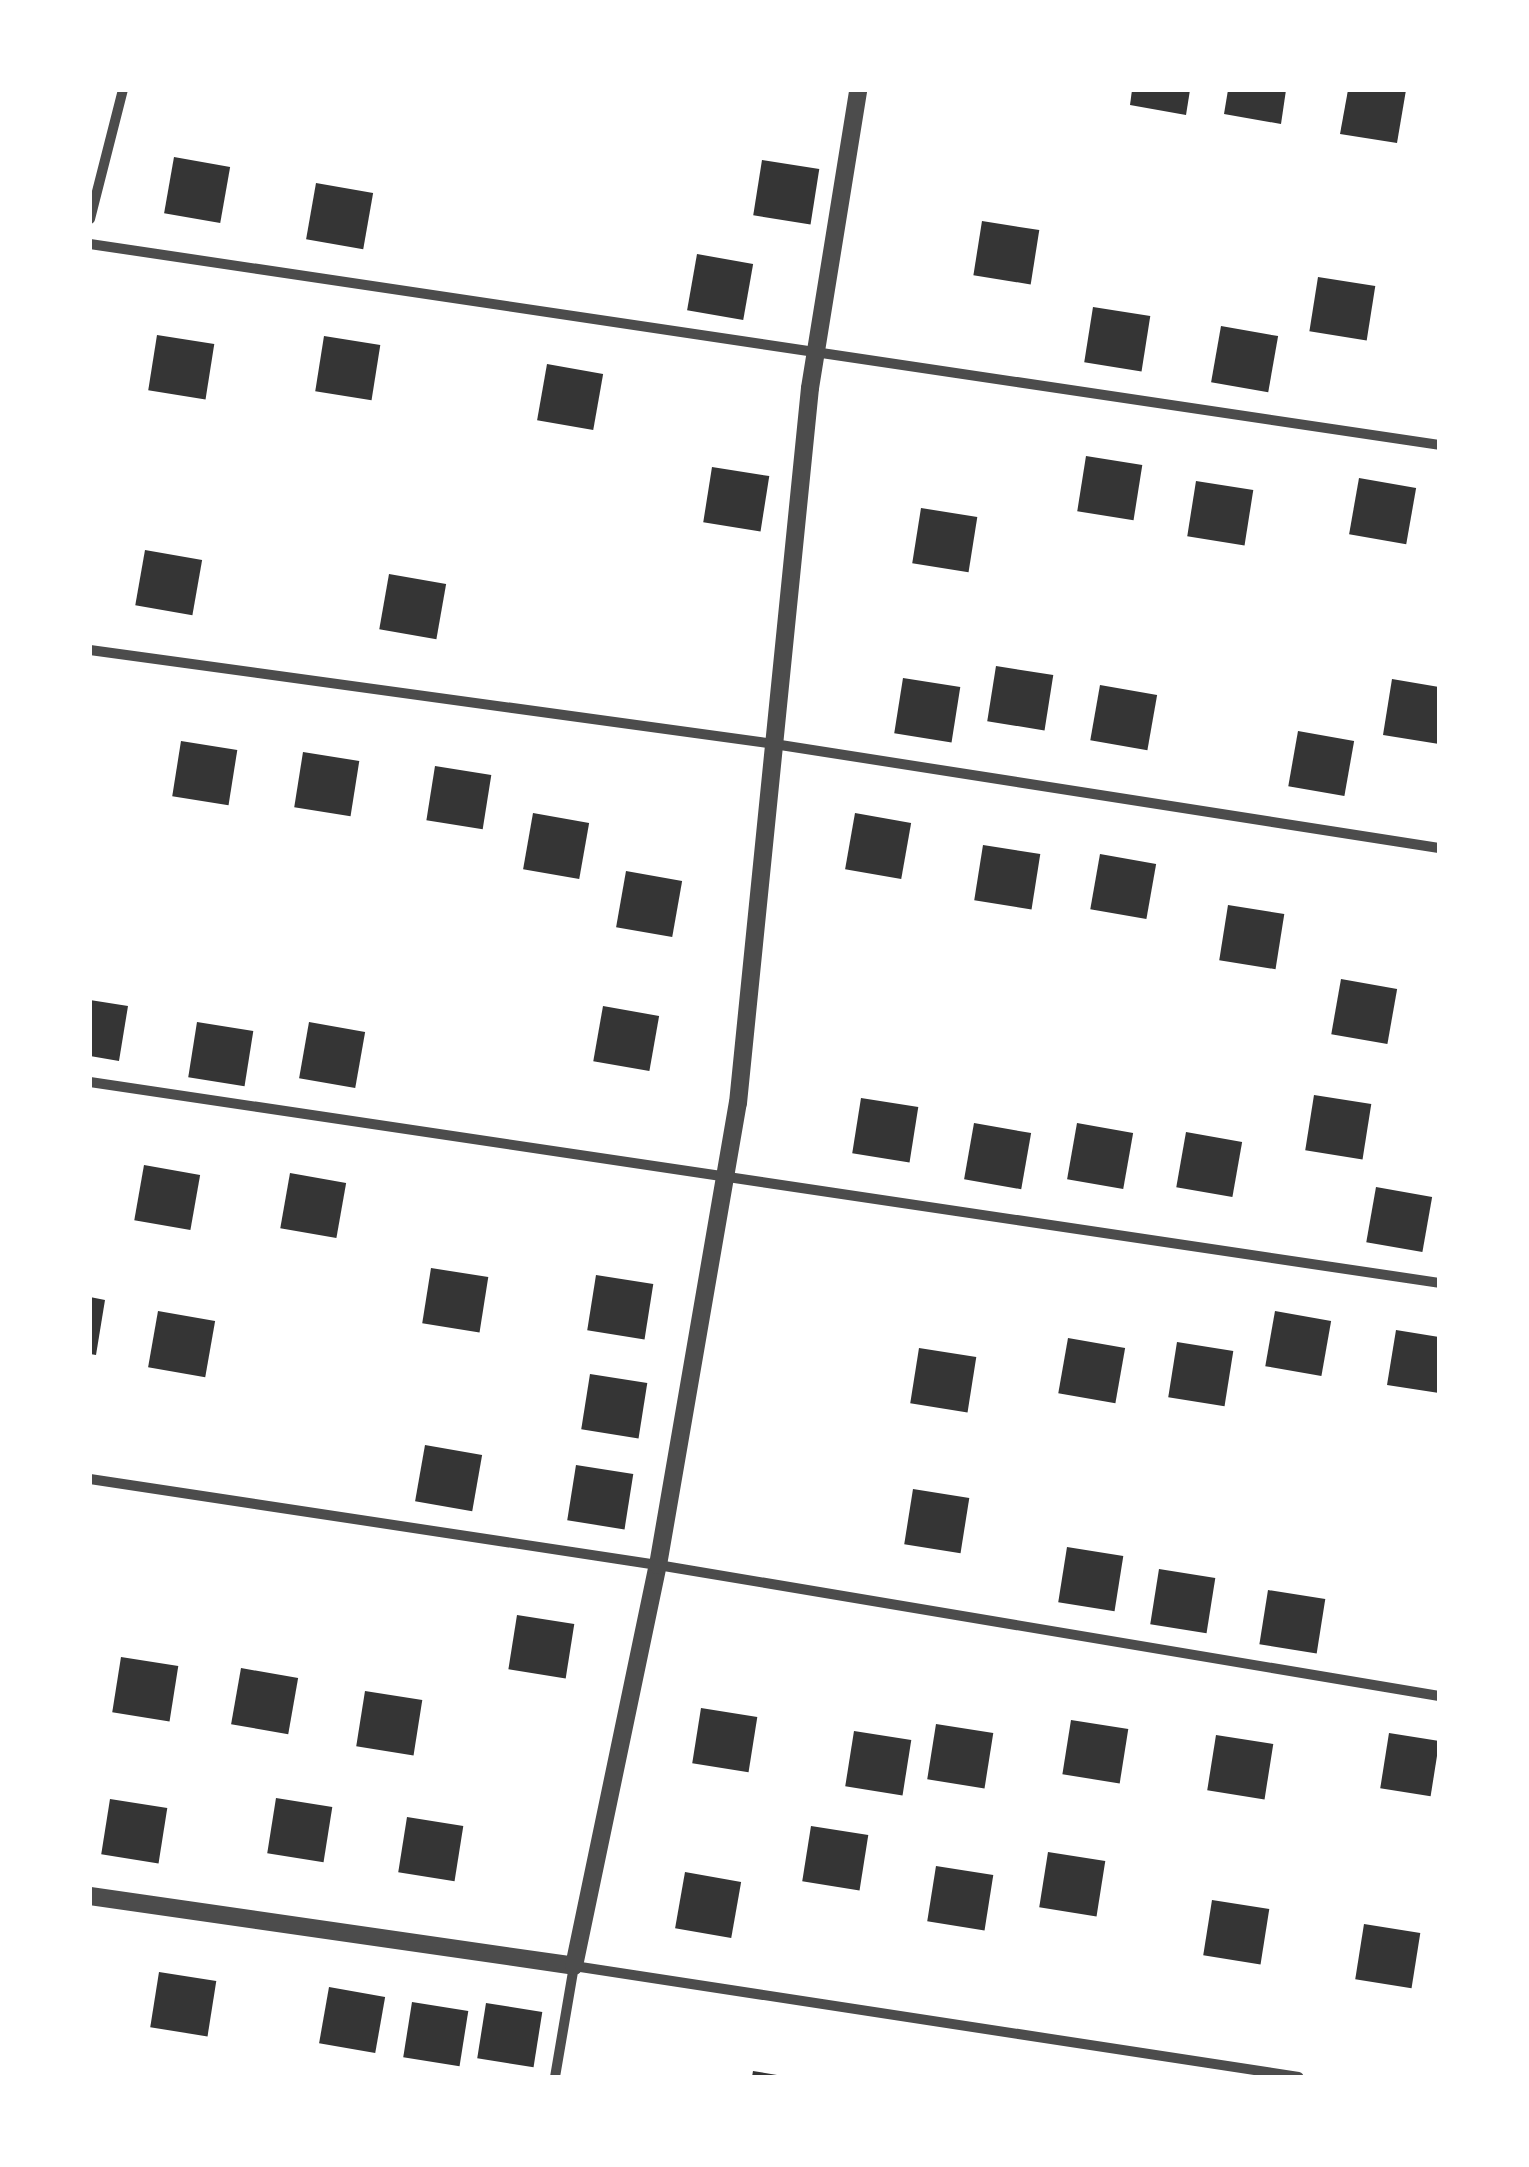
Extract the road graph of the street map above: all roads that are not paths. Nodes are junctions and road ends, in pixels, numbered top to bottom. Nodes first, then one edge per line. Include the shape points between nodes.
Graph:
1 (123, 90) edge
2 (858, 90) edge
3 (90, 219) edge
4 (90, 244) edge
5 (816, 356) junction
6 (1439, 445) edge
7 (90, 650) edge
8 (774, 744) junction
9 (1439, 848) edge
10 (90, 1082) edge
11 (722, 1174) junction
12 (1439, 1283) edge
13 (90, 1479) edge
14 (658, 1565) junction
15 (1439, 1696) edge
16 (90, 1896) edge
17 (574, 1966) junction
18 (555, 2077) edge
19 (1299, 2077) edge

1 - 3 street
2 - 5 street
4 - 5 street
5 - 6 street
5 - 8 street
7 - 8 street
8 - 9 street
8 - 11 street via 738,1103
10 - 11 street
11 - 12 street
11 - 14 street
13 - 14 street
14 - 15 street
14 - 17 street
16 - 17 street
17 - 18 street
17 - 19 street

